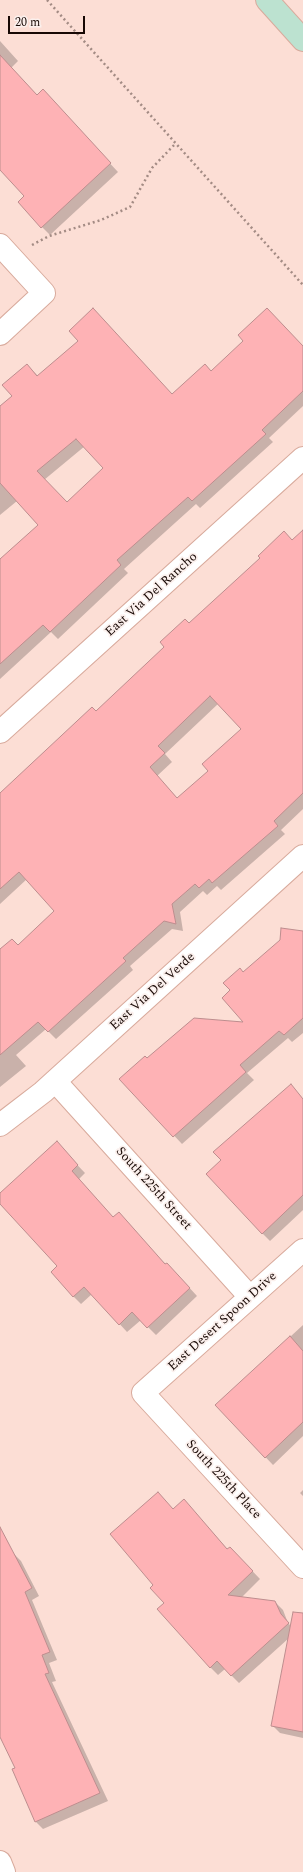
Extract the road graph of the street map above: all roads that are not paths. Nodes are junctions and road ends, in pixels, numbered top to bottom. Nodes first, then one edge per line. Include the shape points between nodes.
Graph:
1 (267, 0) edge
2 (303, 40) edge
3 (5, 251) edge
4 (0, 334) edge
5 (303, 458) edge
6 (0, 732) edge
7 (303, 856) edge
8 (55, 1081) junction
9 (0, 1125) edge
10 (303, 1250) edge
11 (250, 1297) junction
12 (143, 1393) joint
13 (303, 1568) edge
14 (0, 1862) edge
15 (4, 1872) edge

1 - 2 street
3 - 4 street via 44,293
5 - 6 street, East Via Del Rancho
7 - 8 street, East Via Del Verde
8 - 9 street, East Via Del Verde
8 - 11 street, South 225th Street
10 - 11 street, East Desert Spoon Drive
11 - 12 street, East Desert Spoon Drive
12 - 13 street, South 225th Place
14 - 15 street

